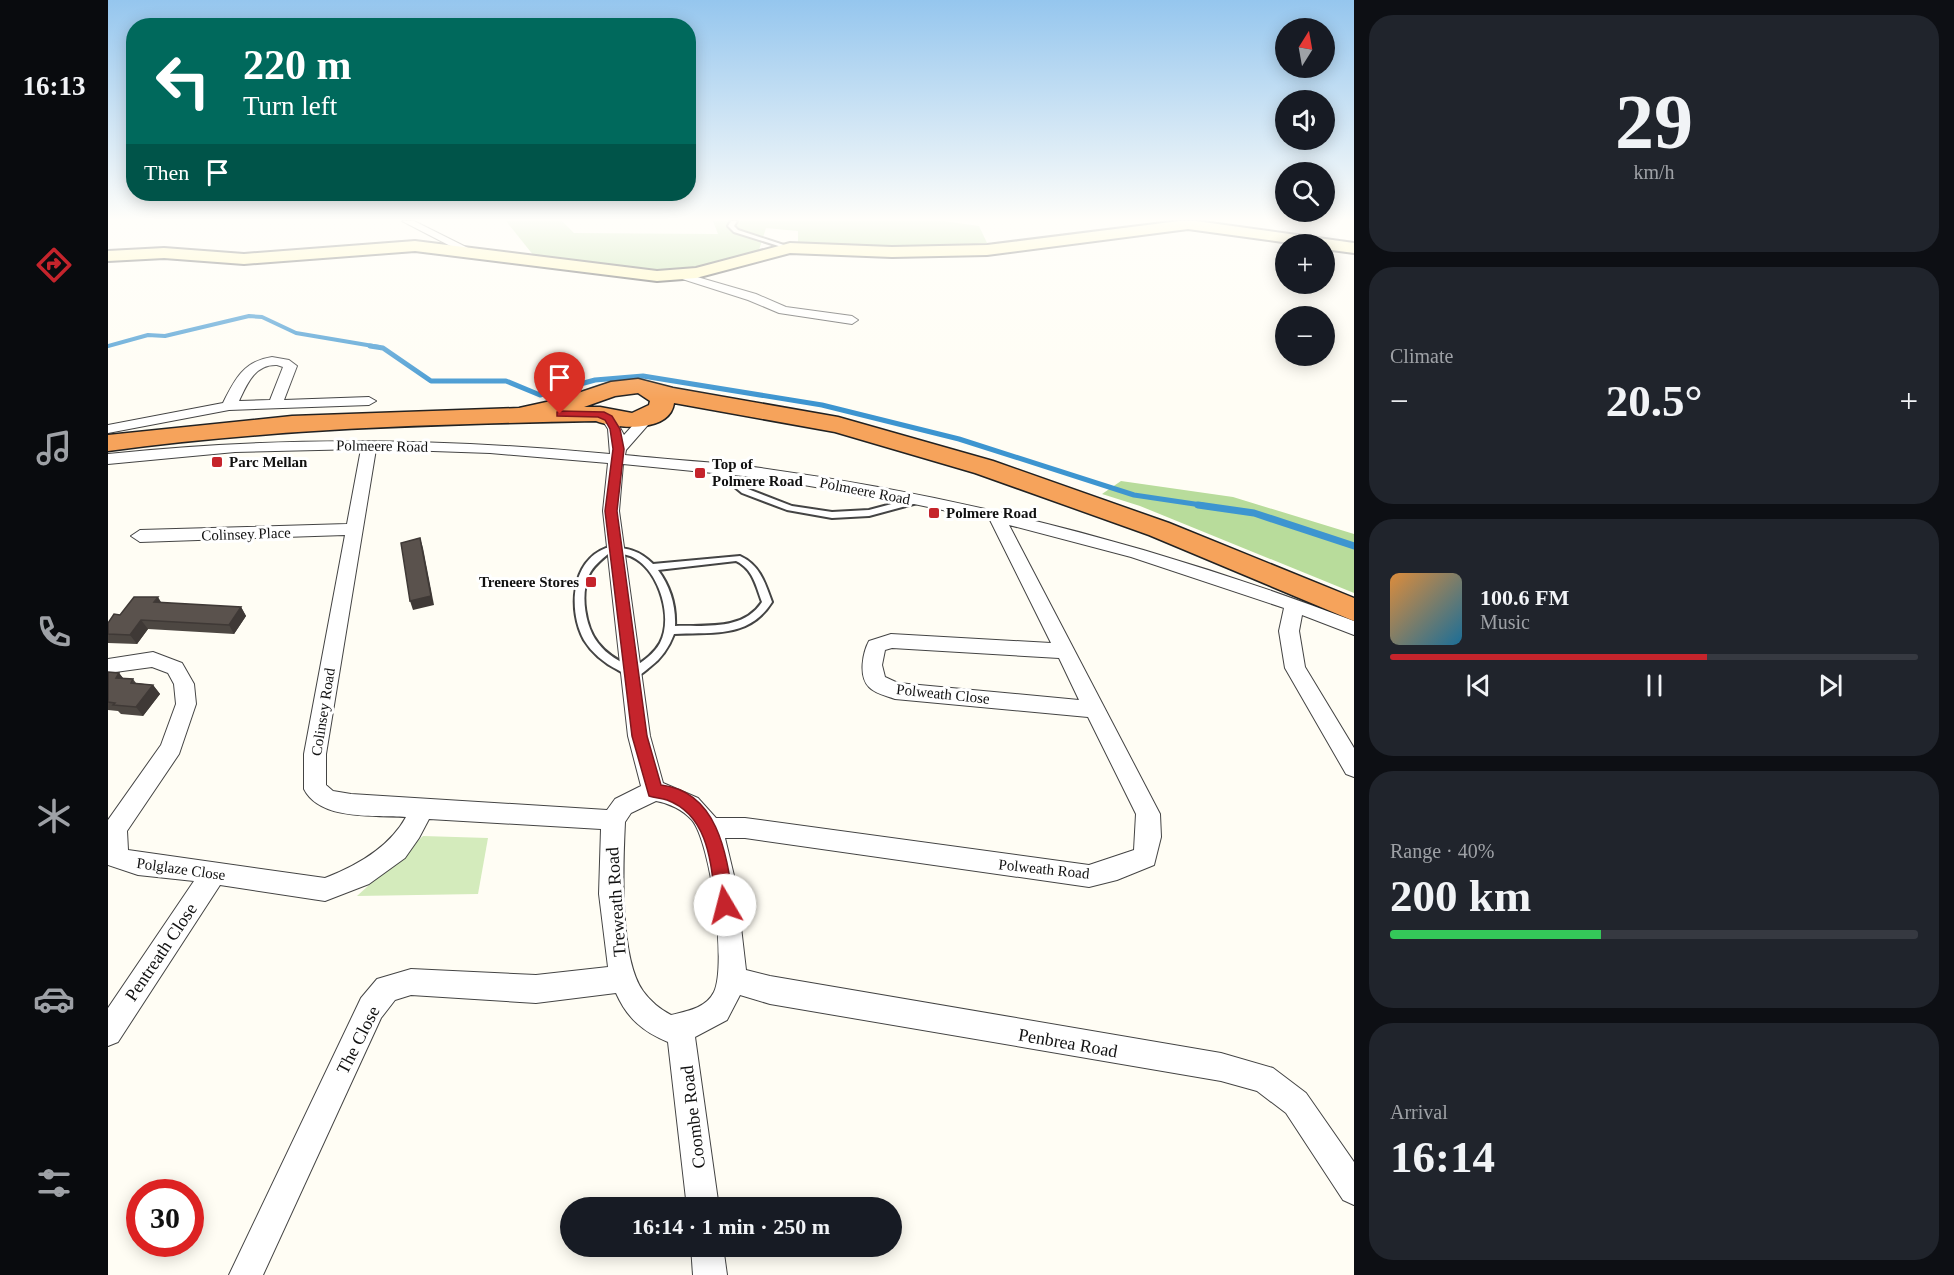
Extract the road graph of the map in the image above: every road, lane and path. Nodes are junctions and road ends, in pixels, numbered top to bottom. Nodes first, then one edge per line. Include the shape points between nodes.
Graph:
1 (699, 280) edge
2 (852, 320) dead end
3 (651, 389) junction
4 (369, 402) dead end
5 (276, 403) junction
6 (229, 406) junction
7 (603, 409) junction
8 (783, 414) junction
9 (651, 416) junction
10 (108, 429) edge
11 (108, 443) edge
12 (369, 445) junction
13 (617, 454) junction
14 (108, 459) edge
15 (718, 469) junction
16 (918, 500) junction
17 (997, 517) junction
18 (353, 529) junction
19 (140, 536) dead end
20 (616, 551) junction
21 (652, 567) junction
22 (1294, 605) junction
23 (1354, 610) edge
24 (1354, 628) edge
25 (669, 630) junction
26 (1064, 651) junction
27 (108, 666) edge
28 (633, 673) junction
29 (1094, 709) junction
30 (1354, 768) edge
31 (654, 791) junction
32 (422, 810) junction
33 (613, 820) junction
34 (709, 828) junction
35 (214, 873) junction
36 (624, 979) junction
37 (732, 979) junction
38 (681, 1027) junction
39 (108, 1032) edge
40 (1354, 1189) edge
41 (702, 1197) edge
42 (708, 1257) edge
43 (246, 1275) edge
44 (710, 1275) edge

1 - 2 street via 783,310
3 - 7 highway via 624,386
3 - 8 highway
3 - 9 highway via 662,400 661,408
4 - 5 street
5 - 6 street
5 - 6 street via 290,366 266,361 247,371
6 - 10 street
7 - 9 highway via 628,421
7 - 11 highway via 245,428
7 - 13 street via 615,429
8 - 9 highway via 701,409
8 - 23 highway via 838,425 984,467 1159,529
9 - 13 street
12 - 13 street, Polmeere Road
12 - 14 street, Polmeere Road via 251,445
12 - 18 street, Colinsey Road
13 - 15 street, Polmeere Road
13 - 20 street via 611,511
15 - 16 street, Polmeere Road via 771,474
15 - 16 lane via 745,491 790,508 832,515 869,513
16 - 17 street, Polmeere Road
17 - 22 street, Polmeere Road via 1105,543
17 - 26 street, Polweath Road
18 - 19 street, Colinsey Place
18 - 32 street, Colinsey Road via 315,754 315,789 327,799 351,804
20 - 21 lane via 631,552
20 - 28 street
20 - 28 lane via 606,551 588,568 580,586 581,625 592,646
21 - 25 lane via 661,579
21 - 25 lane via 737,558 749,562 755,570 767,602 757,617 732,626
22 - 24 street, Polmeere Road
22 - 30 street via 1289,631 1295,668
25 - 28 lane via 659,652
26 - 29 street, Polweath Road
26 - 29 street, Polweath Close via 891,641 876,646 872,665 876,682 895,691
27 - 35 street, Polglaze Close via 153,659 175,668 184,684 186,705 171,748 115,829 116,857 138,864
28 - 31 street via 639,736
29 - 34 street, Polweath Road via 1148,814 1145,857 1117,869 1089,876 745,828
31 - 33 street via 623,806
31 - 34 street via 684,801 700,813
32 - 33 street, Colinsey Road
32 - 35 street, Polglaze Close via 396,850 360,876 325,890
33 - 36 street, Treweath Road via 615,945
34 - 37 street via 719,860
35 - 39 street, Pentreath Close
36 - 38 street, Treweath Road via 645,1015 670,1029
36 - 43 street, The Close via 536,989 411,982 387,989 371,1008
37 - 38 street via 721,1009 706,1021
37 - 40 street, Penbrea Road via 770,990 1263,1077 1296,1103
38 - 41 street, Coombe Road
42 - 44 street

